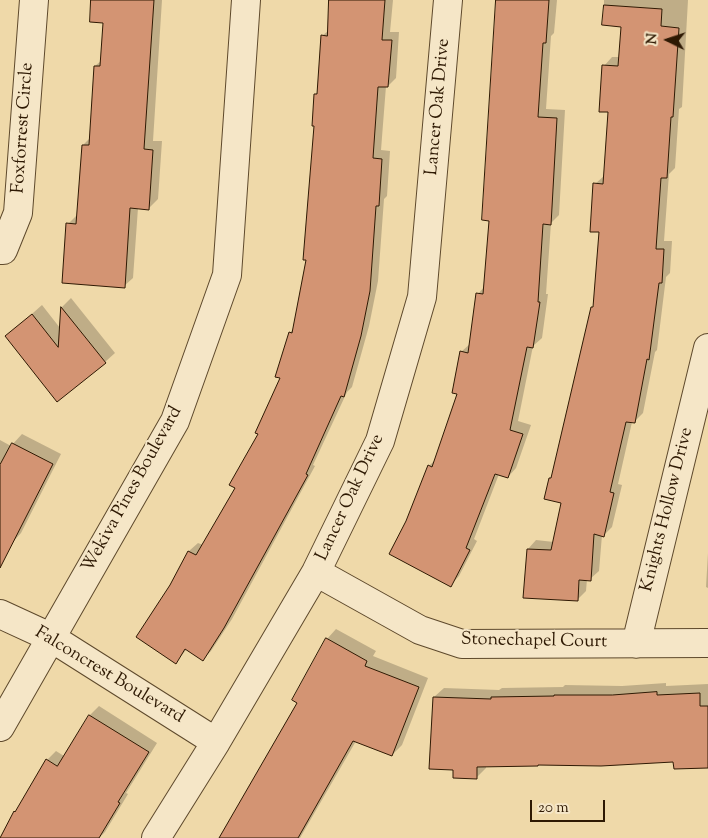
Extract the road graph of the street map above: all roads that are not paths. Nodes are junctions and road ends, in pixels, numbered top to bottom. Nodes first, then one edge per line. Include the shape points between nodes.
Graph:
1 (34, 0) edge
2 (246, 0) edge
3 (448, 0) edge
4 (0, 250) edge
5 (708, 348) edge
6 (316, 572) junction
7 (0, 614) edge
8 (50, 637) junction
9 (708, 643) edge
10 (636, 644) junction
11 (0, 727) edge
12 (216, 742) junction
13 (156, 838) edge

1 - 4 street, Foxforrest Circle via 18,213
2 - 8 street, Wekiva Pines Boulevard via 227,275 175,421
3 - 6 street, Lancer Oak Drive via 422,297 380,441
5 - 10 street, Knights Hollow Drive
6 - 10 street, Stonechapel Court via 420,630 462,644
6 - 12 street, Lancer Oak Drive
7 - 8 street, Falconcrest Boulevard
8 - 11 street, Wekiva Pines Boulevard
8 - 12 street, Falconcrest Boulevard
9 - 10 street, Stonechapel Court
12 - 13 street, Lancer Oak Drive

